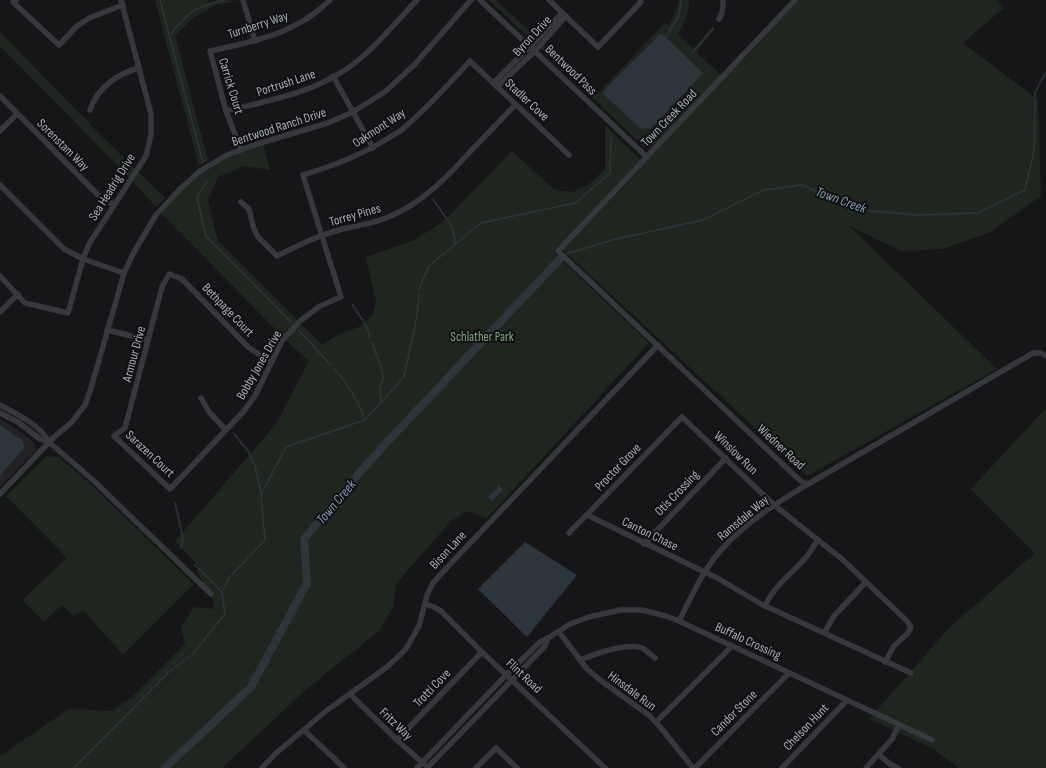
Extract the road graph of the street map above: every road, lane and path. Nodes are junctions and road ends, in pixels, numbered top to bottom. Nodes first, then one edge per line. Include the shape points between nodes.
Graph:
1 (244, 0) edge
2 (330, 0) edge
3 (417, 0) edge
4 (471, 0) edge
5 (480, 0) edge
6 (549, 0) edge
7 (723, 0) edge
8 (795, 0) edge
9 (14, 1) edge
10 (640, 1) edge
11 (122, 3) edge
12 (564, 15) junction
13 (719, 19) dead end
14 (255, 40) junction
15 (533, 48) junction
16 (210, 51) joint
17 (470, 61) joint
18 (139, 68) junction
19 (333, 76) junction
20 (495, 85) junction
21 (0, 96) edge
22 (515, 105) junction
23 (90, 110) dead end
24 (226, 111) junction
25 (353, 112) junction
26 (17, 114) junction
27 (0, 131) edge
28 (373, 148) junction
29 (241, 150) junction
30 (569, 155) dead end
31 (647, 157) junction
32 (0, 185) edge
33 (241, 202) dead end
34 (114, 205) junction
35 (322, 236) junction
36 (558, 251) joint
37 (83, 259) junction
38 (124, 273) junction
39 (169, 274) joint
40 (0, 276) edge
41 (18, 294) junction
42 (0, 312) edge
43 (107, 330) junction
44 (148, 340) junction
45 (658, 345) junction
46 (1046, 356) edge
47 (272, 362) junction
48 (202, 398) dead end
49 (0, 405) edge
50 (0, 413) edge
51 (682, 417) joint
52 (226, 430) junction
53 (114, 436) joint
54 (49, 442) junction
55 (726, 458) junction
56 (808, 484) junction
57 (170, 489) joint
58 (0, 494) edge
59 (774, 505) junction
60 (586, 515) junction
61 (569, 534) dead end
62 (818, 540) junction
63 (644, 544) junction
64 (705, 572) junction
65 (866, 582) junction
66 (211, 594) dead end
67 (425, 604) junction
68 (765, 606) junction
69 (679, 621) junction
70 (559, 632) junction
71 (824, 633) junction
72 (548, 638) junction
73 (732, 646) junction
74 (482, 652) junction
75 (655, 658) dead end
76 (580, 660) junction
77 (885, 662) junction
78 (789, 673) junction
79 (911, 673) dead end
80 (507, 674) junction
81 (512, 679) junction
82 (350, 694) junction
83 (847, 700) junction
84 (656, 722) junction
85 (899, 725) junction
86 (304, 730) junction
87 (397, 740) junction
88 (932, 740) dead end
89 (879, 754) junction
90 (422, 763) junction
91 (262, 768) edge
92 (344, 768) edge
93 (417, 768) edge
94 (428, 768) edge
95 (476, 768) edge
96 (517, 768) edge
97 (605, 768) edge
98 (694, 768) edge
99 (782, 768) edge
100 (866, 768) edge
101 (898, 768) edge

1 - 14 street
2 - 14 street, Turnberry Way via 287,30
3 - 19 street, Portrush Lane via 362,56
4 - 25 street, Bentwood Ranch Drive via 414,64 386,91
5 - 15 street, Bentwood Pass
6 - 12 street
7 - 13 street
8 - 31 street, Town Creek Road
9 - 11 street via 59,45 76,26
10 - 12 street via 598,47
11 - 18 street, Sea Headrig Drive
12 - 15 street, Byron Drive
14 - 16 street, Turnberry Way
15 - 20 street, Byron Drive
15 - 31 street, Bentwood Pass
16 - 24 street, Carrick Court
17 - 20 street, Stadler Cove
17 - 28 street, Oakmont Way via 404,128
18 - 23 street via 114,78 93,99
18 - 34 street, Sea Headrig Drive via 151,114 151,135 146,156
19 - 24 street, Portrush Lane via 301,92
19 - 25 street
20 - 22 street, Stadler Cove
21 - 26 street, Sorenstam Way
22 - 30 street, Stadler Cove
22 - 35 street, Torrey Pines via 432,191 410,206 367,225
24 - 29 street, Carrick Court
25 - 28 street
25 - 29 street, Bentwood Ranch Drive via 328,123
26 - 27 street
26 - 34 street, Sorenstam Way via 100,197
28 - 35 street, Oakmont Way via 354,158 303,175
29 - 38 street, Bentwood Ranch Drive via 200,171 180,189 156,215
31 - 36 street, Town Creek Road
32 - 37 street via 64,250
33 - 35 street, Torrey Pines via 249,210 258,237 277,256
34 - 37 street, Sea Headrig Drive via 89,244
35 - 47 street, Bobby Jones Drive via 341,297 320,306 300,321 282,341
36 - 45 street, Wiedner Road
37 - 38 street
37 - 41 street, Sea Headrig Drive via 68,313 25,303
38 - 43 street, Bentwood Ranch Drive
39 - 44 street, Armour Drive via 162,287
39 - 47 street, Bethpage Court via 182,279 248,347
40 - 41 street
41 - 42 street
43 - 44 street
43 - 54 street, Bentwood Ranch Drive via 92,388 84,405 71,423
44 - 53 street, Armour Drive via 125,428
45 - 56 street, Wiedner Road via 793,474
45 - 67 street, Bison Lane via 438,577 430,589
46 - 56 street, Wiedner Road via 1041,353 1033,354
47 - 52 street, Bobby Jones Drive via 255,396
48 - 52 street via 209,412
49 - 54 street via 31,422 45,434
50 - 54 street via 18,422 40,439
51 - 55 street, Winslow Run
51 - 60 street, Proctor Grove
52 - 57 street, Bobby Jones Drive
53 - 57 street, Sarazen Court
54 - 58 street, Bentwood Ranch Drive
54 - 66 street via 94,481
55 - 59 street, Winslow Run
55 - 63 street, Otis Crossing
56 - 59 street, Ramsdale Way
59 - 62 street, Winslow Run
59 - 64 street, Ramsdale Way via 738,533
60 - 61 street, Proctor Grove
60 - 63 street, Canton Chase
62 - 65 street, Winslow Run via 842,558
62 - 68 street via 808,555 776,587
63 - 64 street, Canton Chase
64 - 68 street, Canton Chase
64 - 69 street, Ramsdale Way
65 - 71 street via 834,616
65 - 77 street, Winslow Run via 911,627 894,646
67 - 74 street, Flint Road via 441,611
67 - 82 street, Bison Lane via 419,626 402,653
68 - 71 street, Canton Chase
69 - 70 street, Buffalo Crossing via 642,610 620,610 589,617 570,624
69 - 73 street, Buffalo Crossing
70 - 72 street, Buffalo Crossing
70 - 76 street, Hinsdale Run
71 - 77 street, Canton Chase
72 - 80 street, Buffalo Crossing via 540,642
72 - 81 street, Buffalo Crossing via 545,646
73 - 78 street, Buffalo Crossing
73 - 84 street
74 - 80 street, Flint Road
74 - 87 street, Trotti Cove
75 - 76 street via 641,648 625,647
76 - 84 street, Hinsdale Run via 600,680
77 - 79 street, Canton Chase
78 - 83 street, Buffalo Crossing
78 - 98 street, Candor Stone
80 - 81 street, Flint Road
80 - 90 street, Buffalo Crossing
81 - 94 street, Buffalo Crossing
81 - 97 street, Flint Road
82 - 86 street, Bison Lane
82 - 87 street, Fritz Way
83 - 85 street, Buffalo Crossing
83 - 99 street, Chelson Hunt
84 - 98 street, Hinsdale Run
85 - 88 street, Buffalo Crossing
85 - 89 street via 892,739
86 - 91 street, Bison Lane
86 - 92 street
87 - 90 street, Fritz Way
89 - 100 street
89 - 101 street
90 - 93 street, Buffalo Crossing
90 - 94 street, Fritz Way
95 - 96 street via 496,748

